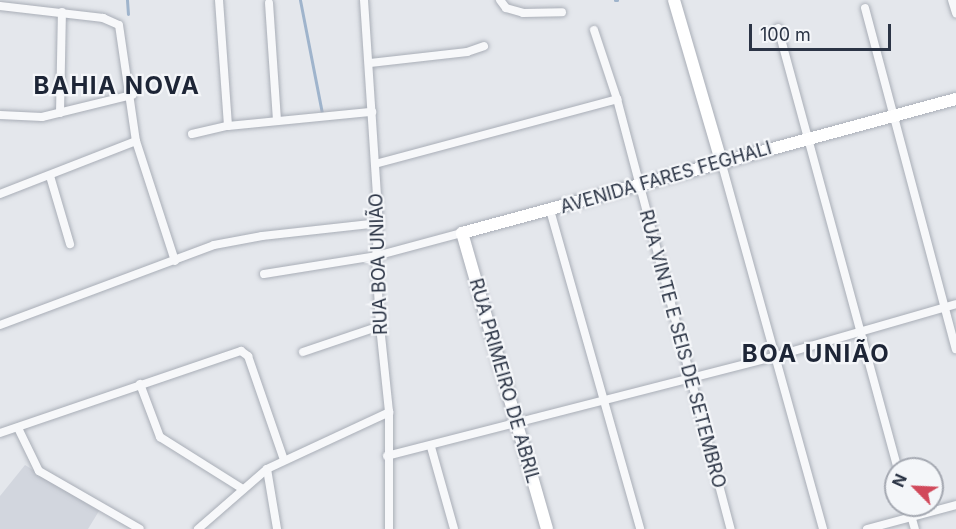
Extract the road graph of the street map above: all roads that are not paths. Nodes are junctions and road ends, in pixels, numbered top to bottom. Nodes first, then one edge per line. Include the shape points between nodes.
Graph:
1 (219, 0) edge
2 (364, 0) edge
3 (500, 0) edge
4 (674, 0) edge
5 (952, 0) edge
6 (269, 3) dead end
7 (0, 6) edge
8 (865, 8) dead end
9 (62, 12) junction
10 (562, 12) dead end
11 (956, 13) edge
12 (778, 28) dead end
13 (594, 30) dead end
14 (484, 46) dead end
15 (370, 63) junction
16 (132, 95) junction
17 (617, 99) junction
18 (956, 99) edge
19 (372, 112) junction
20 (60, 113) junction
21 (0, 115) edge
22 (893, 118) junction
23 (277, 121) junction
24 (228, 126) junction
25 (192, 134) dead end
26 (806, 139) junction
27 (136, 141) junction
28 (721, 161) junction
29 (375, 164) junction
30 (50, 176) junction
31 (636, 185) junction
32 (0, 194) edge
33 (550, 210) junction
34 (379, 223) junction
35 (462, 233) junction
36 (70, 244) dead end
37 (376, 256) junction
38 (175, 261) junction
39 (264, 274) dead end
40 (956, 304) edge
41 (944, 308) junction
42 (0, 325) edge
43 (380, 326) junction
44 (860, 329) junction
45 (956, 349) edge
46 (303, 352) dead end
47 (776, 356) junction
48 (691, 378) junction
49 (140, 384) junction
50 (605, 400) junction
51 (388, 412) junction
52 (517, 423) junction
53 (18, 428) junction
54 (0, 433) edge
55 (431, 447) junction
56 (387, 456) junction
57 (895, 457) edge
58 (284, 460) junction
59 (267, 469) junction
60 (243, 489) junction
61 (911, 517) joint
62 (140, 529) edge
63 (198, 529) edge
64 (276, 529) edge
65 (389, 529) edge
66 (454, 529) edge
67 (547, 529) edge
68 (640, 529) edge
69 (731, 529) edge
70 (823, 529) edge
71 (867, 529) edge
72 (915, 529) edge

1 - 24 street
2 - 15 street, RUA BOA UNIÃO
3 - 10 street via 506,8 523,13
4 - 28 street
5 - 11 street
6 - 23 street
7 - 9 street
8 - 22 street
9 - 16 street via 103,18 119,25
9 - 20 street
12 - 26 street
13 - 17 street, RUA VINTE E SEIS DE SETEMBRO
14 - 15 street via 467,52
15 - 19 street, RUA BOA UNIÃO
16 - 20 street
16 - 27 street
17 - 29 street
17 - 31 street, RUA VINTE E SEIS DE SETEMBRO
18 - 22 street, AVENIDA FARES FEGHALI
19 - 23 street
19 - 29 street, RUA BOA UNIÃO
20 - 21 street via 42,117
22 - 26 street, AVENIDA FARES FEGHALI
22 - 41 street
23 - 24 street
24 - 25 street
26 - 28 street, AVENIDA FARES FEGHALI
26 - 44 street
27 - 30 street
27 - 38 street
28 - 31 street, AVENIDA FARES FEGHALI
28 - 47 street
29 - 34 street, RUA BOA UNIÃO
30 - 32 street
30 - 36 street
31 - 33 street, AVENIDA FARES FEGHALI
31 - 48 street, RUA VINTE E SEIS DE SETEMBRO
33 - 35 street, AVENIDA FARES FEGHALI
33 - 50 street
34 - 37 street, RUA BOA UNIÃO
34 - 38 street via 241,239
35 - 37 street, AVENIDA FARES FEGHALI
35 - 52 street, RUA PRIMEIRO DE ABRIL
37 - 39 street, AVENIDA FARES FEGHALI
37 - 43 street, RUA BOA UNIÃO
38 - 42 street
40 - 41 street
41 - 44 street
41 - 45 street
43 - 46 street
43 - 51 street, RUA BOA UNIÃO
44 - 47 street
44 - 57 street
47 - 48 street
47 - 70 street
48 - 50 street
48 - 69 street, RUA VINTE E SEIS DE SETEMBRO
49 - 53 street
49 - 58 street via 235,351 246,354
49 - 60 street via 160,437
50 - 52 street
50 - 68 street
51 - 56 street, RUA BOA UNIÃO
51 - 58 street
52 - 55 street
52 - 67 street, RUA PRIMEIRO DE ABRIL
53 - 54 street
53 - 62 street via 39,471
55 - 56 street
55 - 66 street
56 - 65 street, RUA BOA UNIÃO
58 - 59 street
59 - 60 street
59 - 64 street
60 - 63 street
61 - 71 street
61 - 72 street

